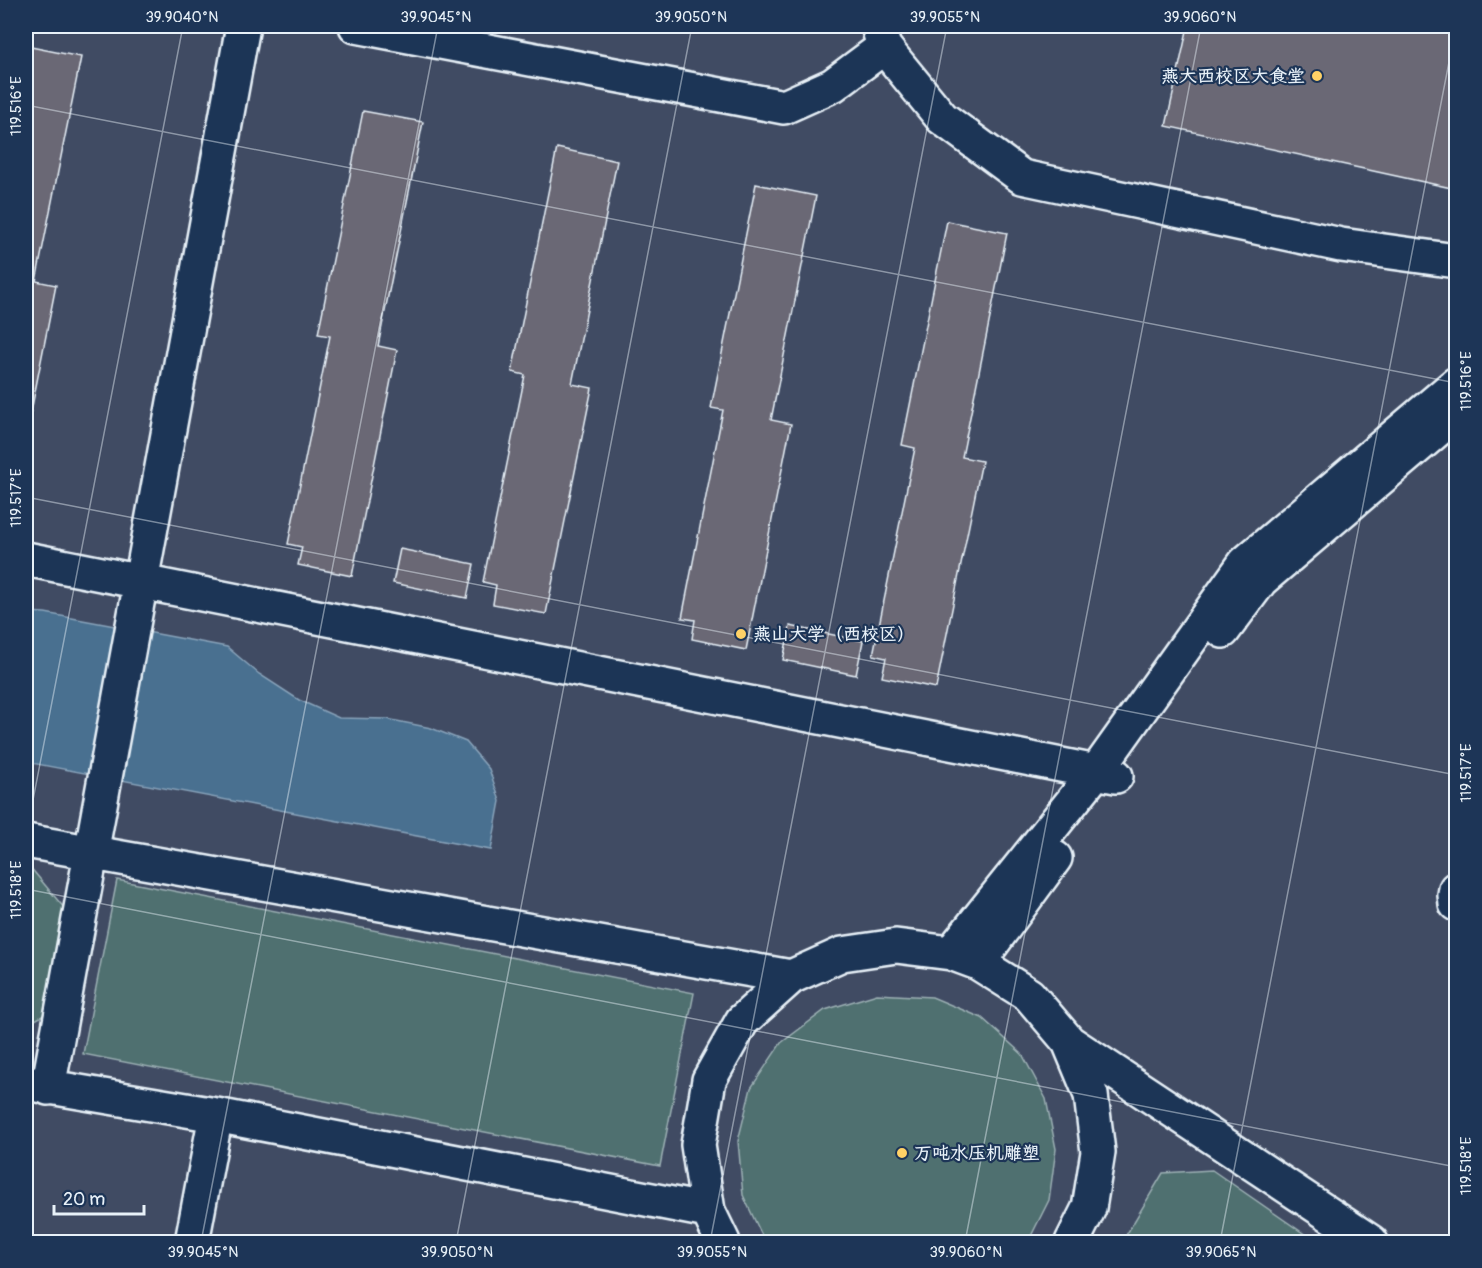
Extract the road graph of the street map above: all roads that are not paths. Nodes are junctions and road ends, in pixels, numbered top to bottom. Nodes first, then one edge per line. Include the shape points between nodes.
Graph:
1 (243, 26) edge
2 (356, 26) edge
3 (881, 36) edge
4 (1456, 261) edge
5 (1456, 384) edge
6 (1456, 414) edge
7 (26, 559) edge
8 (141, 582) junction
9 (1106, 774) junction
10 (26, 841) edge
11 (91, 853) junction
12 (1456, 889) edge
13 (1456, 904) edge
14 (964, 958) junction
15 (791, 977) junction
16 (1069, 1042) junction
17 (37, 1085) edge
18 (216, 1115) junction
19 (708, 1211) junction
20 (192, 1242) edge
21 (723, 1242) edge
22 (1072, 1242) edge
23 (1371, 1242) edge

1 - 8 street
2 - 3 street via 784,106 833,86
3 - 4 street via 942,118 1022,177 1341,245
5 - 9 street via 1245,563
6 - 9 street via 1261,580
7 - 8 street
8 - 9 street
8 - 11 street
9 - 14 street
10 - 11 street
11 - 15 street
11 - 17 street
12 - 13 street
14 - 15 street via 896,946 842,954
14 - 16 street via 1029,995
15 - 19 street via 742,1022 709,1080 698,1145
16 - 22 street via 1091,1095 1098,1152 1089,1208
16 - 23 street
17 - 18 street
18 - 19 street
18 - 20 street
19 - 21 street

